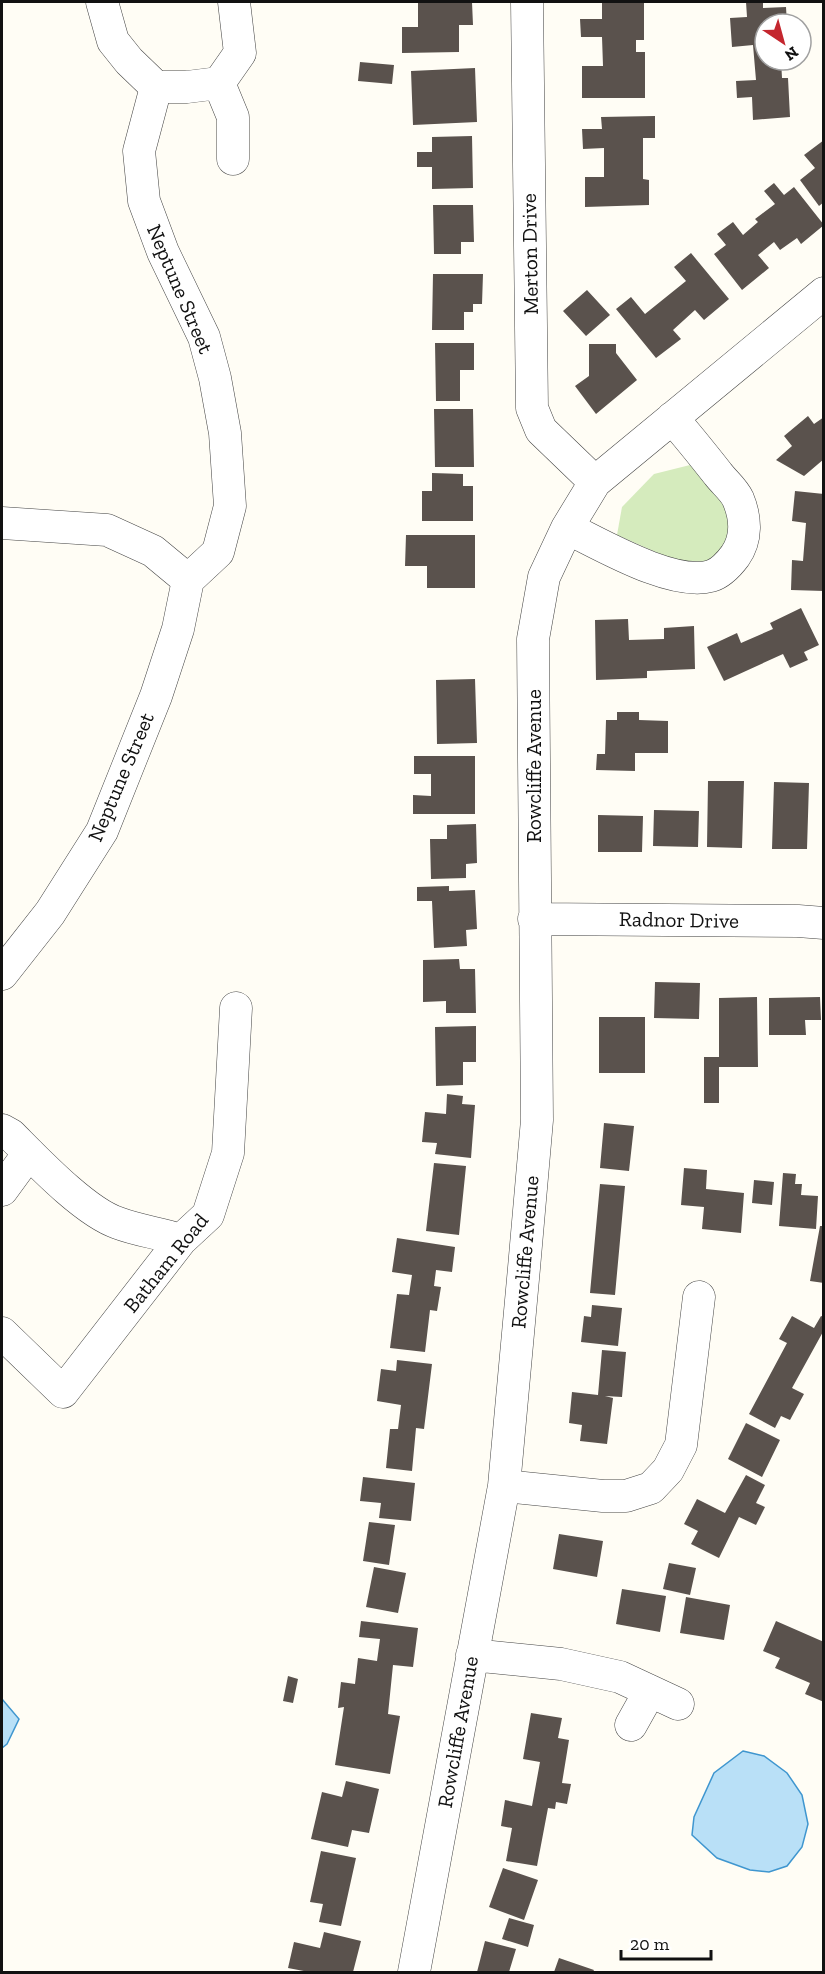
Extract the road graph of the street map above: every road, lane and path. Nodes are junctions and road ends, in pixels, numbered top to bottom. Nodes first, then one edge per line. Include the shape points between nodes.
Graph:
1 (102, 2) edge
2 (234, 2) edge
3 (527, 2) edge
4 (219, 83) junction
5 (156, 87) junction
6 (233, 159) dead end
7 (824, 293) edge
8 (672, 418) junction
9 (595, 482) junction
10 (2, 523) edge
11 (567, 528) junction
12 (188, 580) junction
13 (534, 919) junction
14 (824, 923) edge
15 (2, 974) edge
16 (236, 1008) dead end
17 (2, 1130) edge
18 (29, 1153) junction
19 (2, 1190) edge
20 (181, 1240) junction
21 (699, 1297) dead end
22 (2, 1333) edge
23 (504, 1486) junction
24 (472, 1655) junction
25 (631, 1725) dead end
26 (414, 1972) edge

1 - 5 street via 113,41
2 - 4 street via 240,53
3 - 9 street, Merton Drive via 532,408 541,430
4 - 5 street
4 - 6 street via 233,117
5 - 12 street, Neptune Street via 139,151 144,201 163,252 204,337 225,433 230,506 218,552
7 - 8 street, Rowcliffe Avenue
8 - 9 street, Rowcliffe Avenue
8 - 11 street via 737,498 744,536 729,564 714,576 680,576 656,570
9 - 11 street, Rowcliffe Avenue
10 - 12 street via 107,530 153,551
11 - 13 street, Rowcliffe Avenue via 544,577 533,639
12 - 15 street, Neptune Street via 178,628 156,696 102,831 51,913
13 - 14 street, Radnor Drive
13 - 23 street, Rowcliffe Avenue via 537,1120
16 - 20 street, Batham Road via 228,1153 208,1215
17 - 18 street
18 - 19 street
18 - 20 street via 98,1214
20 - 22 street, Batham Road via 63,1392
21 - 23 street via 681,1445 668,1470 651,1488 626,1496 603,1496
23 - 24 street, Rowcliffe Avenue
24 - 25 street via 561,1665 620,1677 664,1697
24 - 26 street, Rowcliffe Avenue

